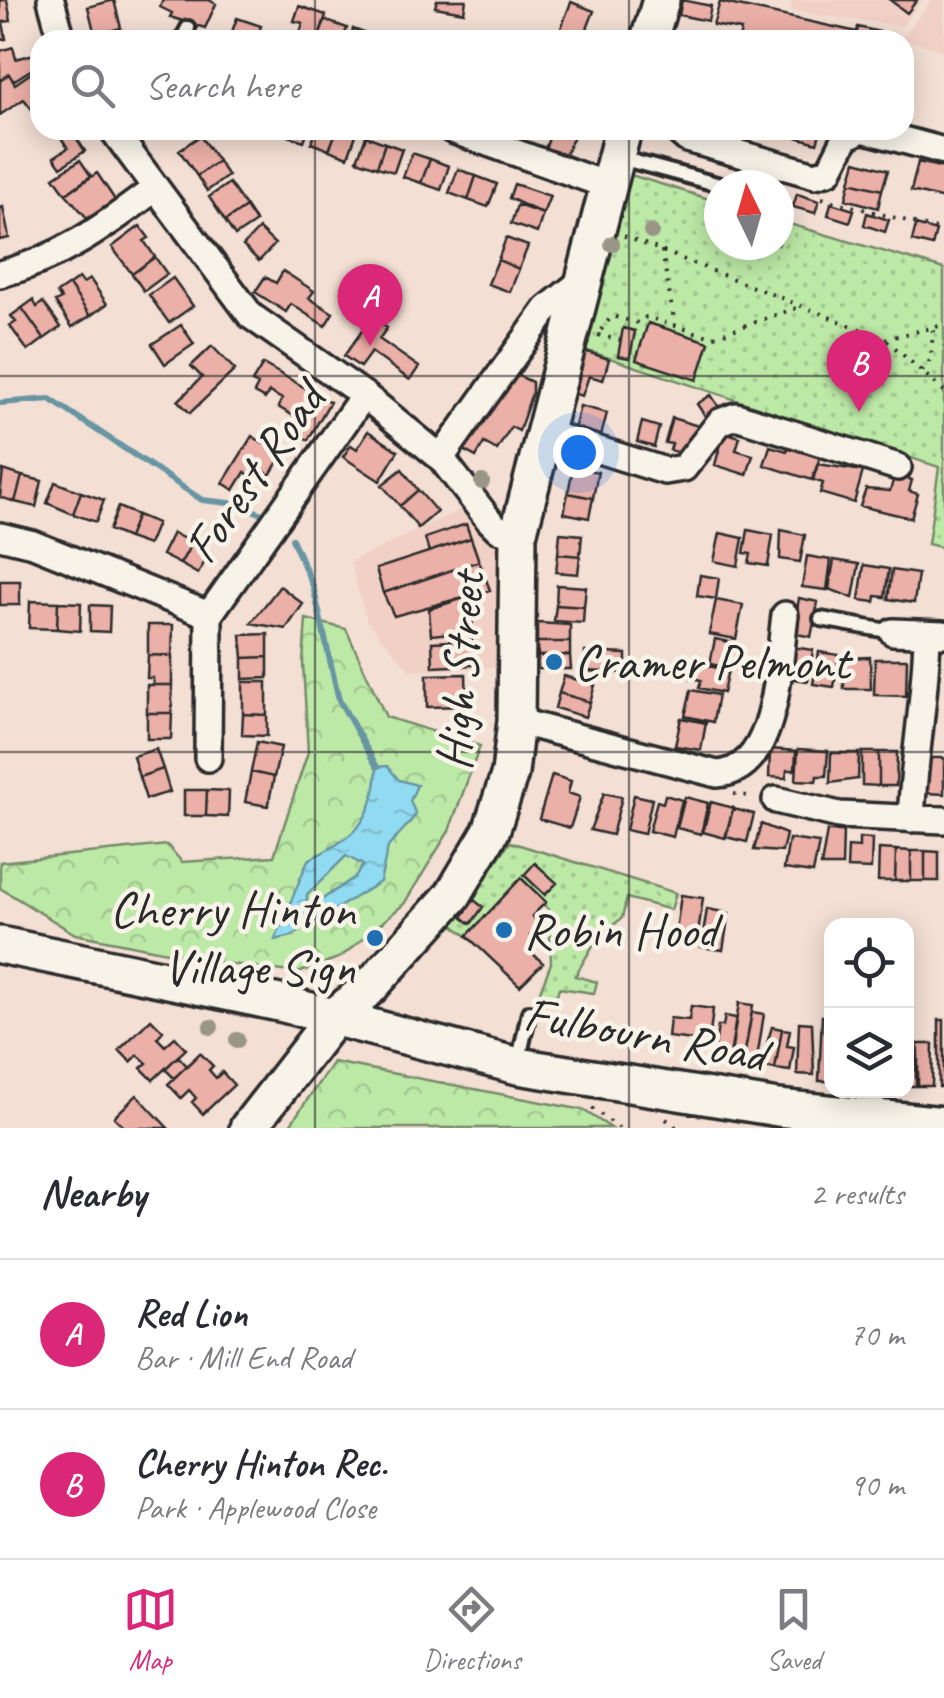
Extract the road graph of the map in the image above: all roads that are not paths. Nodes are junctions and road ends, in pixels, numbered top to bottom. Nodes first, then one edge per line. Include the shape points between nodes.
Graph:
1 (52, 0) edge
2 (660, 0) edge
3 (60, 30) edge
4 (656, 30) edge
5 (120, 140) edge
6 (512, 140) edge
7 (690, 140) edge
8 (845, 140) edge
9 (902, 140) edge
10 (944, 151) edge
11 (615, 157) edge
12 (704, 181) edge
13 (153, 190) junction
14 (0, 274) edge
15 (583, 280) junction
16 (364, 395) junction
17 (542, 432) junction
18 (441, 458) junction
19 (898, 467) dead end
20 (518, 535) junction
21 (0, 536) edge
22 (780, 608) dead end
23 (209, 616) junction
24 (821, 619) dead end
25 (893, 632) joint
26 (936, 634) edge
27 (516, 721) junction
28 (208, 758) dead end
29 (776, 800) dead end
30 (911, 819) junction
31 (944, 820) edge
32 (0, 945) edge
33 (530, 1012) dead end
34 (335, 1016) junction
35 (518, 1066) junction
36 (944, 1125) edge
37 (248, 1128) edge

1 - 3 street
2 - 4 street
5 - 13 street
6 - 11 street
7 - 8 street via 815,176 829,172
9 - 10 street
11 - 12 lane
11 - 15 street, High Street
13 - 14 street via 86,240 37,265
13 - 16 street via 251,316
15 - 17 street, High Street
15 - 18 street via 547,309
16 - 18 street
16 - 23 street, Forest Road
17 - 19 street via 665,471 684,468 720,422 736,416
17 - 20 street, High Street
18 - 20 street via 488,520
20 - 27 street, High Street
21 - 23 street, Forest Road
22 - 27 street via 766,736 750,763 734,773
23 - 28 street
24 - 25 lane
25 - 26 street
26 - 30 street via 915,746
27 - 34 street, High Street via 510,773 491,831 453,895
29 - 30 street via 839,815
30 - 31 street
32 - 34 street, Fulbourn Road
33 - 35 lane
34 - 35 street, Fulbourn Road
34 - 37 street, High Street
35 - 36 street, Fulbourn Road via 778,1108

